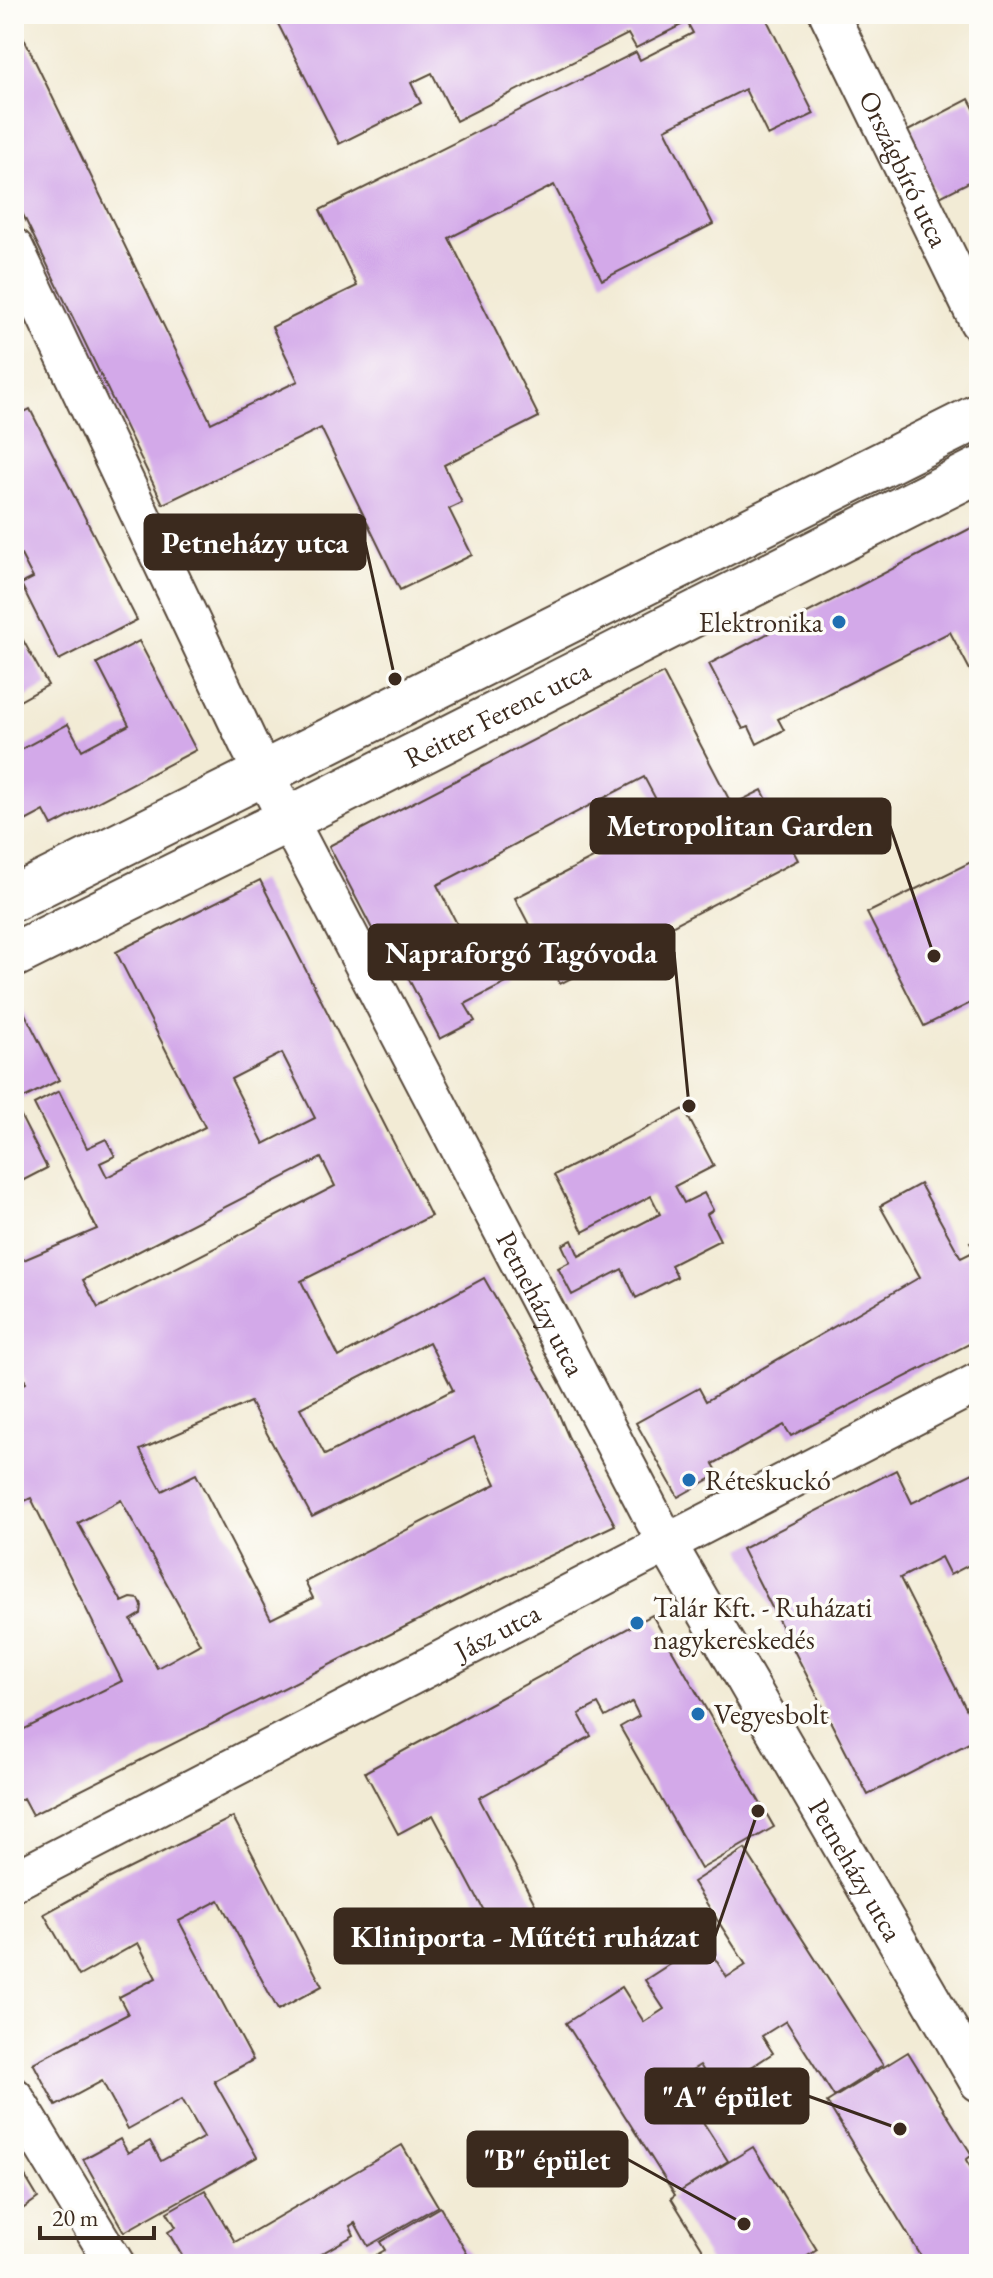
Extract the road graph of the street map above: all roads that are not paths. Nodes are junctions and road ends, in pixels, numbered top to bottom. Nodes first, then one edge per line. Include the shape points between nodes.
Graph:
1 (829, 14) edge
2 (14, 248) edge
3 (979, 322) edge
4 (979, 416) edge
5 (979, 470) edge
6 (264, 774) junction
7 (287, 820) junction
8 (14, 898) edge
9 (14, 955) edge
10 (979, 1382) edge
11 (666, 1542) junction
12 (14, 1881) edge
13 (979, 2082) edge
14 (14, 2097) edge
15 (115, 2264) edge

1 - 3 street, Országbíró utca
2 - 6 street, Petneházy utca
4 - 6 street, Reitter Ferenc utca
5 - 7 street, Reitter Ferenc utca
6 - 7 street, Petneházy utca
6 - 8 street, Reitter Ferenc utca
7 - 9 street, Reitter Ferenc utca
7 - 11 street, Petneházy utca
10 - 11 street, Jász utca
11 - 12 street, Jász utca
11 - 13 street, Petneházy utca
14 - 15 street

